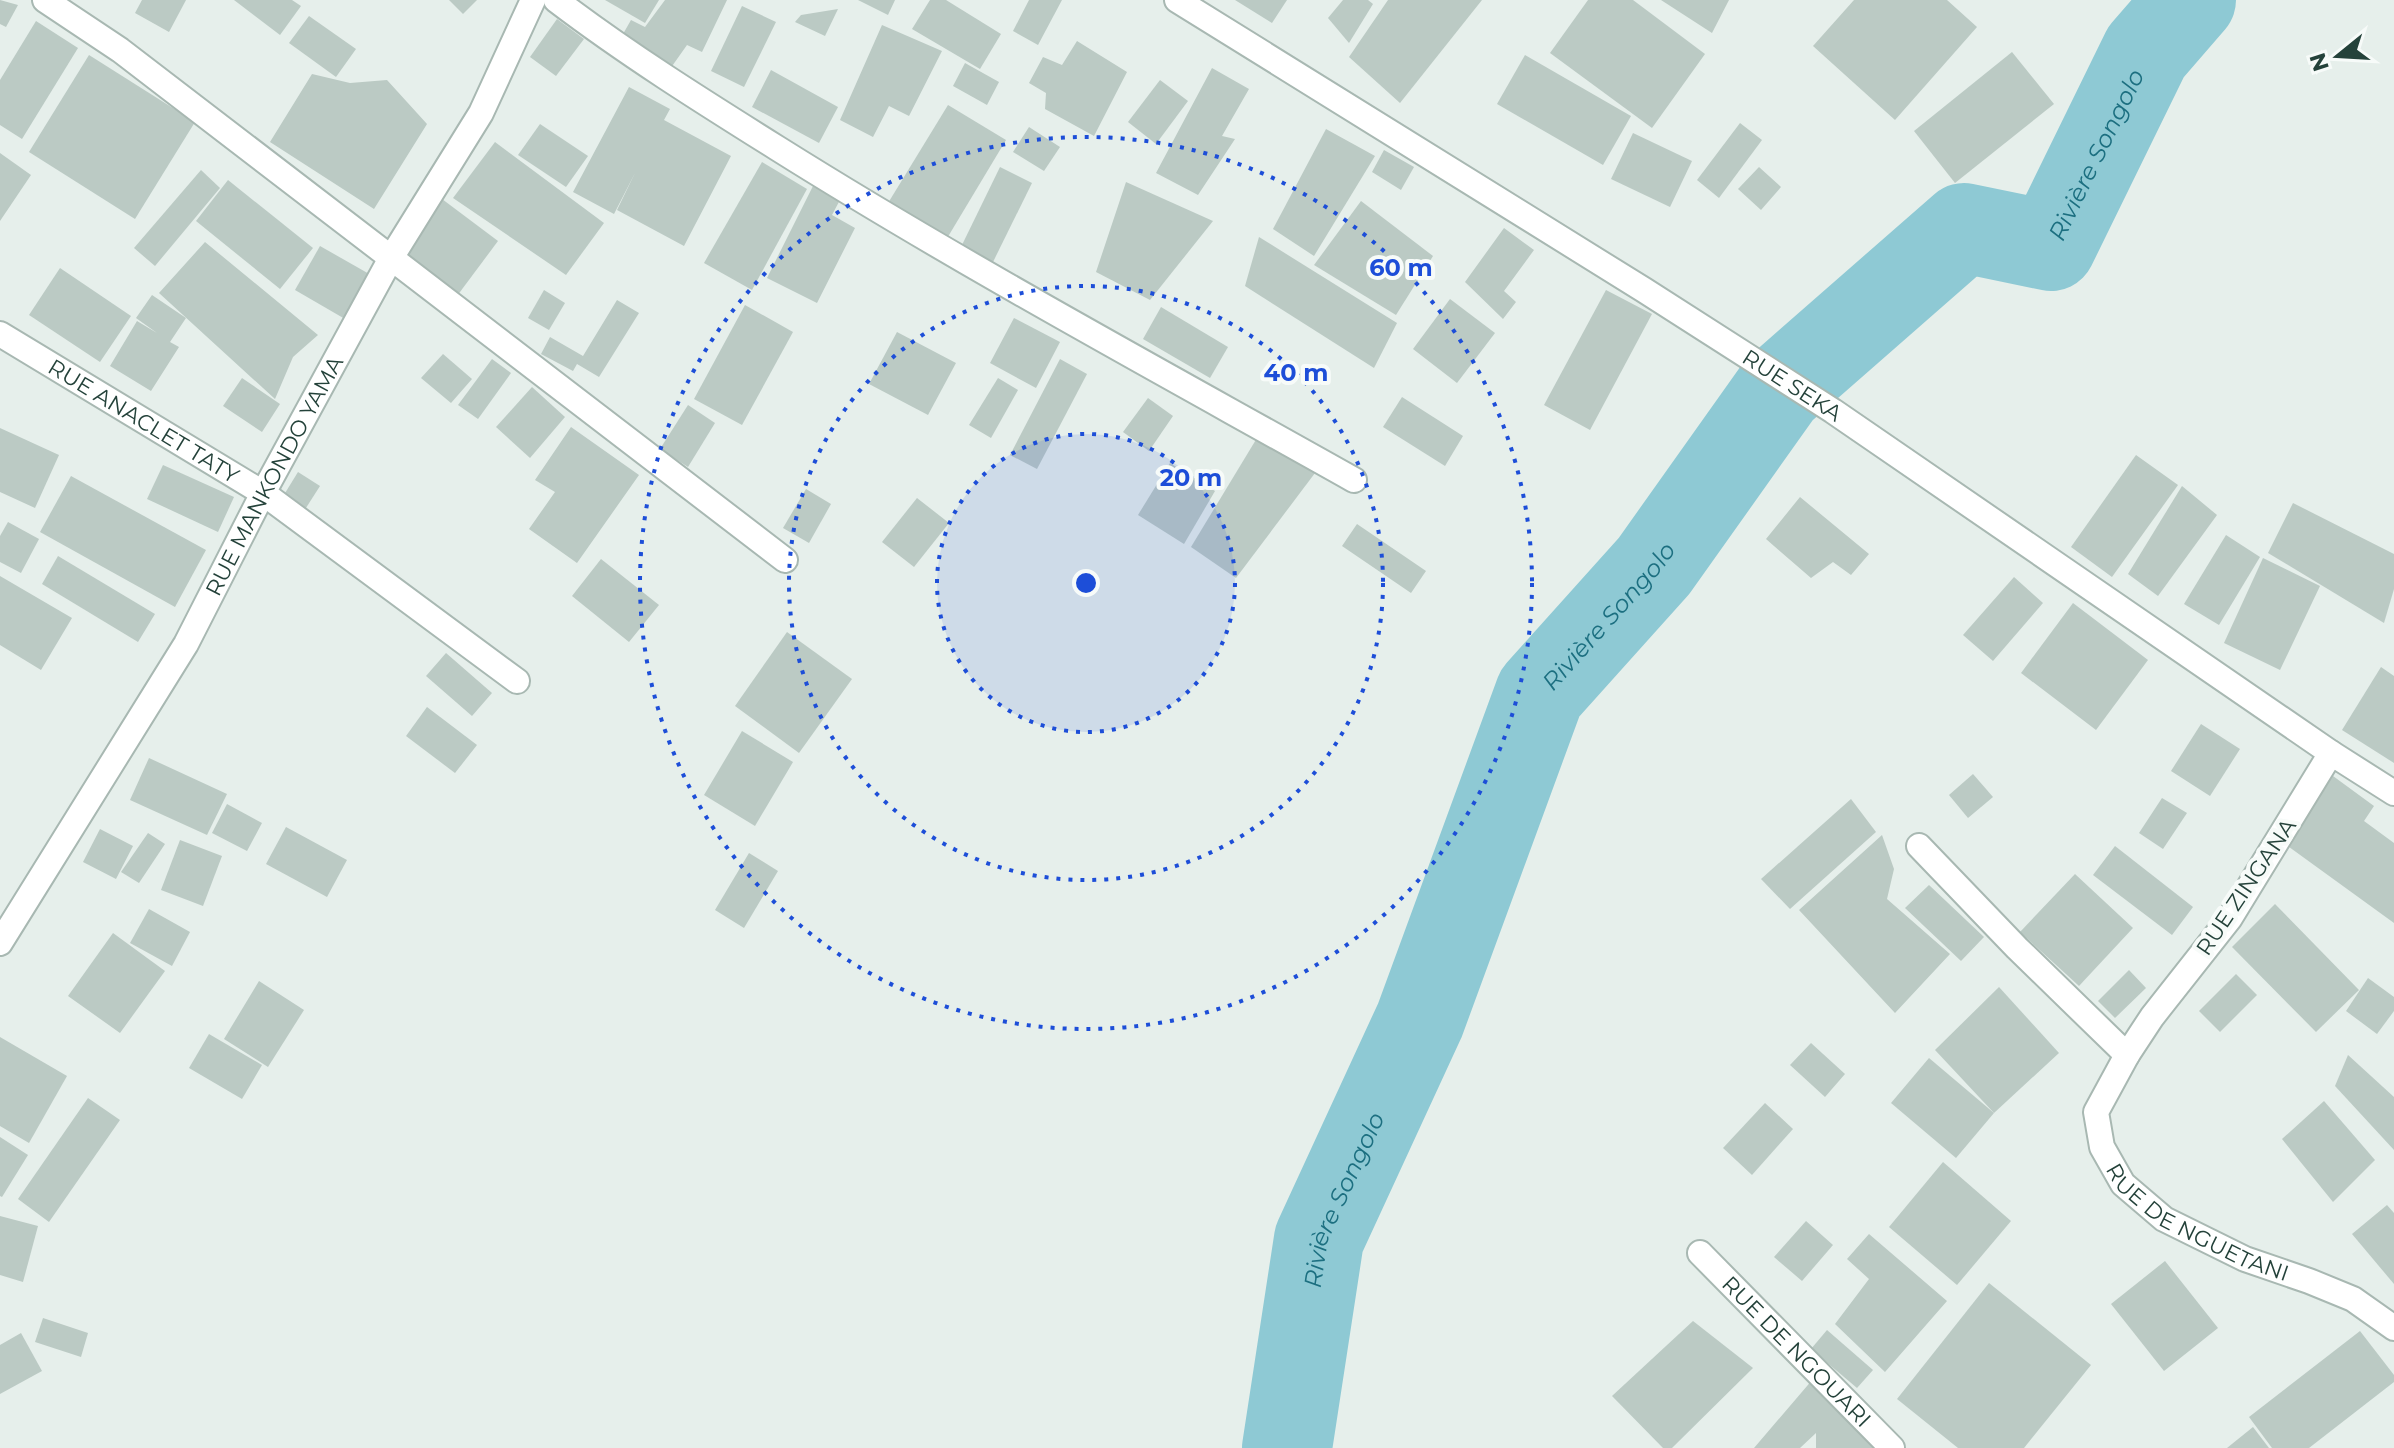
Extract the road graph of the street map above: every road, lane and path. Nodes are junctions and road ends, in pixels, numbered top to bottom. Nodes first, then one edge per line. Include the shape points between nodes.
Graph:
1 (45, 0) edge
2 (533, 0) edge
3 (556, 0) edge
4 (1177, 0) edge
5 (391, 258) junction
6 (0, 334) edge
7 (1354, 480) dead end
8 (263, 493) junction
9 (785, 560) dead end
10 (517, 681) dead end
11 (2331, 753) junction
12 (2394, 793) edge
13 (1919, 846) dead end
14 (0, 943) edge
15 (2127, 1055) junction
16 (1700, 1253) dead end
17 (2394, 1328) edge
18 (1892, 1448) edge

1 - 5 street via 120,50
2 - 5 street, RUE MANKONDO YAMA via 481,113
3 - 7 street via 899,225
4 - 11 street, RUE SEKA via 1833,411
5 - 8 street, RUE MANKONDO YAMA
5 - 9 street
6 - 8 street, RUE ANACLET TATY
8 - 10 street, RUE ANACLET TATY
8 - 14 street, RUE MANKONDO YAMA via 186,644
11 - 12 street, RUE SEKA
11 - 15 street, RUE ZINGANA via 2230,918
13 - 15 street
15 - 17 street, RUE DE NGUETANI via 2096,1112 2102,1147 2123,1184 2164,1219 2245,1259 2353,1299
16 - 18 street, RUE DE NGOUARI

